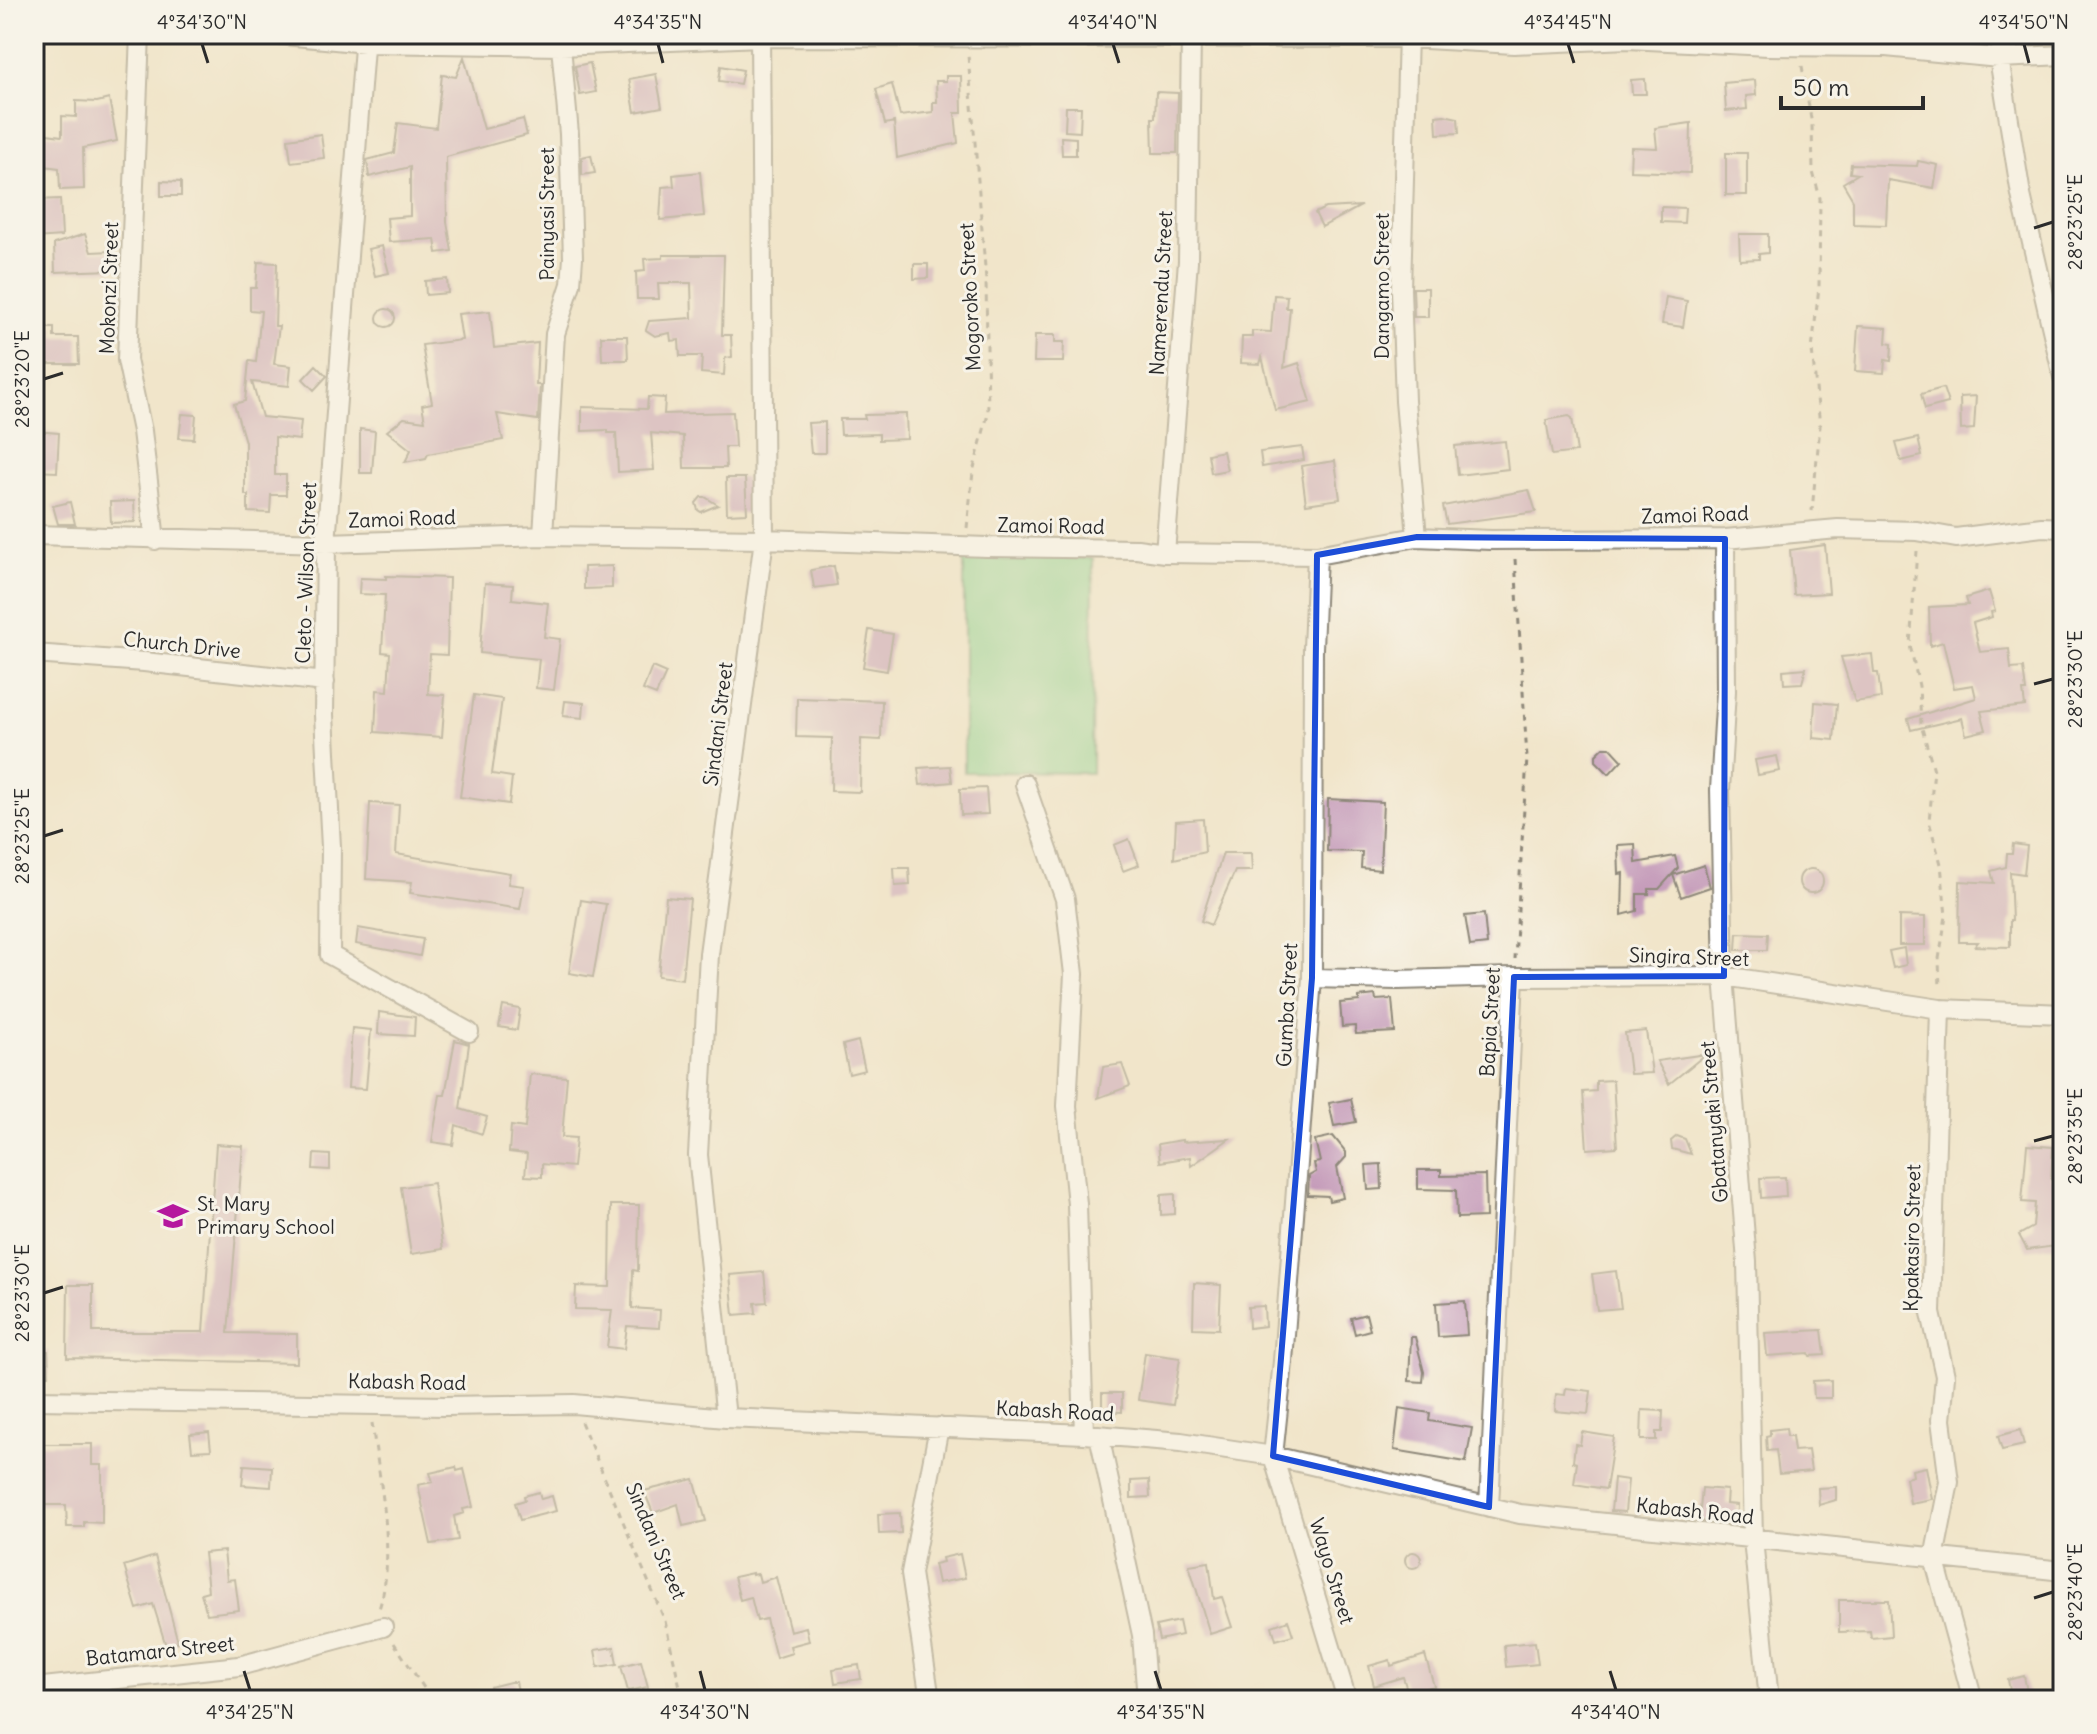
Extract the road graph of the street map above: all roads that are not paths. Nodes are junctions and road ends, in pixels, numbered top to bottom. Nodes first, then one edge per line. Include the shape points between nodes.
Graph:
1 (140, 34) edge
2 (275, 34) edge
3 (2006, 34) edge
4 (760, 36) edge
5 (1191, 36) edge
6 (1408, 36) edge
7 (365, 38) edge
8 (562, 40) edge
9 (2063, 55) edge
10 (1999, 58) junction
11 (2063, 377) edge
12 (2063, 528) edge
13 (34, 535) edge
14 (543, 536) junction
15 (1417, 537) junction
16 (764, 539) junction
17 (1725, 539) junction
18 (155, 540) junction
19 (326, 543) junction
20 (1165, 553) junction
21 (1317, 555) junction
22 (34, 654) edge
23 (325, 682) junction
24 (1025, 784) dead end
25 (1724, 976) junction
26 (1514, 977) junction
27 (1312, 978) junction
28 (1940, 1009) junction
29 (2063, 1014) edge
30 (469, 1032) dead end
31 (34, 1400) edge
32 (726, 1418) junction
33 (939, 1427) junction
34 (1091, 1435) junction
35 (1273, 1456) junction
36 (1489, 1507) junction
37 (1753, 1539) junction
38 (1934, 1558) junction
39 (2063, 1571) edge
40 (383, 1627) road end
41 (34, 1688) edge
42 (930, 1700) edge
43 (1147, 1700) edge
44 (1347, 1700) edge
45 (1769, 1700) edge
46 (1973, 1700) edge

1 - 18 street, Mokonzi Street via 127,360
2 - 7 street
3 - 10 street
4 - 5 street
4 - 8 street
4 - 16 street, Sindani Street
5 - 6 street
5 - 20 street, Namerendu Street via 1188,261
6 - 10 street via 1514,44 1628,39 1886,47
6 - 15 street, Dangamo Street via 1401,289
7 - 8 street
7 - 19 street, Cleto - Wilson Street
8 - 14 street, Painyasi Street via 573,258 571,284 555,334
9 - 10 street
10 - 11 street via 2021,195
12 - 17 street, Zamoi Road via 1956,538 1917,531 1811,529
13 - 18 street, Zamoi Road
14 - 16 street, Zamoi Road
14 - 19 street, Zamoi Road
15 - 17 street, Zamoi Road
15 - 21 street, Zamoi Road
16 - 20 street, Zamoi Road
16 - 32 street, Sindani Street via 709,954 698,1155
17 - 25 street, Gbatanyaki Street via 1726,691 1720,790
18 - 19 street, Zamoi Road
19 - 23 street, Cleto - Wilson Street
20 - 21 street, Zamoi Road
21 - 27 street, Gumba Street
22 - 23 street, Church Drive
23 - 30 street, Cleto - Wilson Street via 330,955
24 - 34 street via 1065,899 1074,974 1067,1106
25 - 26 street, Singira Street
25 - 28 street, Singira Street
25 - 37 street, Gbatanyaki Street via 1747,1262
26 - 27 street, Singira Street
26 - 36 street, Bapia Street
27 - 35 street, Gumba Street
28 - 29 street, Singira Street
28 - 38 street, Kpakasiro Street via 1931,1313 1945,1376 1941,1420 1949,1482
31 - 32 street, Kabash Road via 574,1404
32 - 33 street, Kabash Road
33 - 34 street, Kabash Road
33 - 42 street via 911,1573
34 - 35 street, Kabash Road
34 - 43 street via 1142,1635
35 - 36 street, Kabash Road
35 - 44 street, Wayo Street
36 - 37 street, Kabash Road
37 - 38 street, Kabash Road
37 - 45 street, Gbatanyaki Street
38 - 39 street, Kabash Road
38 - 46 street, Kpakasiro Street
40 - 41 street, Batamara Street via 239,1666

